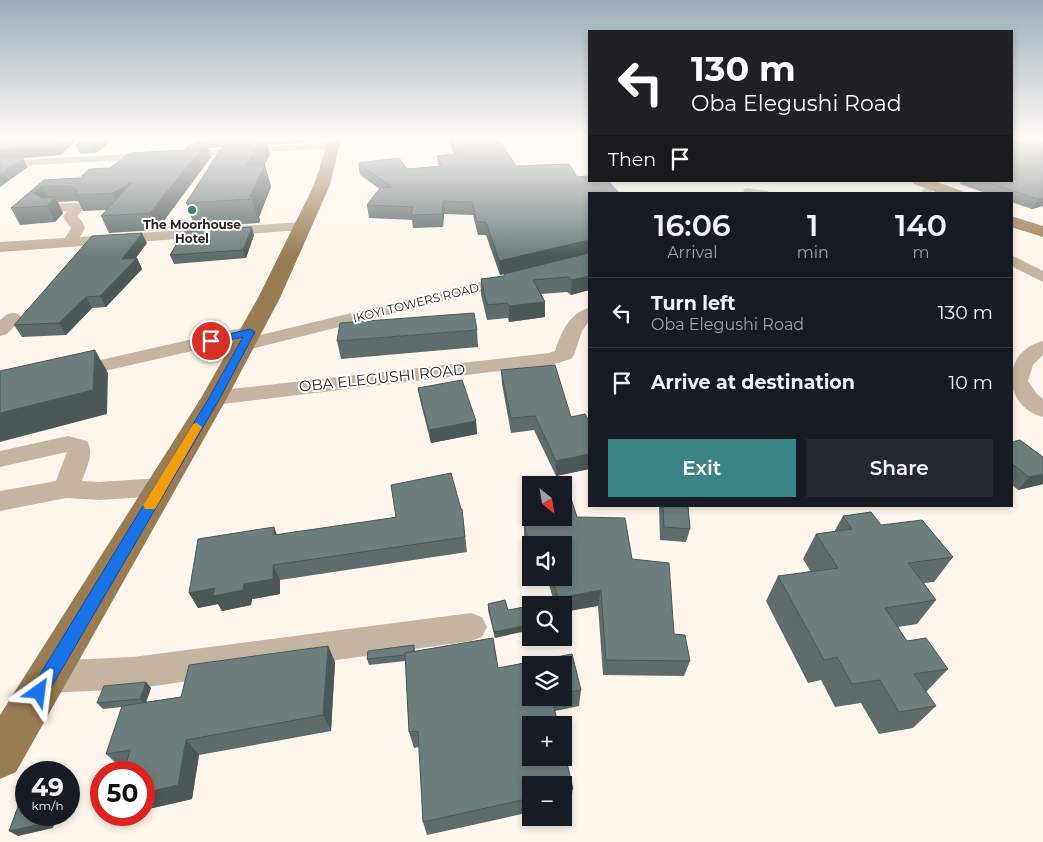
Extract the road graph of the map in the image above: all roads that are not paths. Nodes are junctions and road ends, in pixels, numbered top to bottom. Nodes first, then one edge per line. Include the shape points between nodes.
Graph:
1 (324, 177) edge
2 (925, 187) edge
3 (947, 192) edge
4 (50, 208) edge
5 (1013, 213) edge
6 (1013, 222) edge
7 (1043, 223) edge
8 (127, 226) edge
9 (302, 226) junction
10 (252, 230) junction
11 (1043, 232) edge
12 (69, 242) junction
13 (0, 247) edge
14 (1013, 261) edge
15 (522, 277) edge
16 (1043, 277) edge
17 (588, 313) edge
18 (246, 339) junction
19 (1043, 347) edge
20 (58, 376) edge
21 (214, 398) junction
22 (1043, 410) edge
23 (0, 460) edge
24 (161, 487) junction
25 (66, 489) junction
26 (0, 501) edge
27 (470, 626) dead end
28 (48, 677) junction
29 (1, 753) edge

1 - 9 main road
2 - 3 main road
4 - 12 street via 77,207 70,217 78,228
5 - 7 main road
6 - 11 main road
8 - 10 street via 255,218
9 - 10 street
9 - 18 main road
10 - 12 street
12 - 13 street
14 - 16 street
15 - 18 street, IKOYI TOWERS ROAD
17 - 21 street, OBA ELEGUSHI ROAD via 580,317 564,355 550,359
18 - 20 street
18 - 21 main road
19 - 22 street via 1031,353 1019,368 1018,382 1029,399
21 - 24 main road
23 - 25 street via 68,444 79,447
24 - 25 street via 99,491
24 - 28 main road
25 - 26 street
27 - 28 street via 133,673
28 - 29 main road

